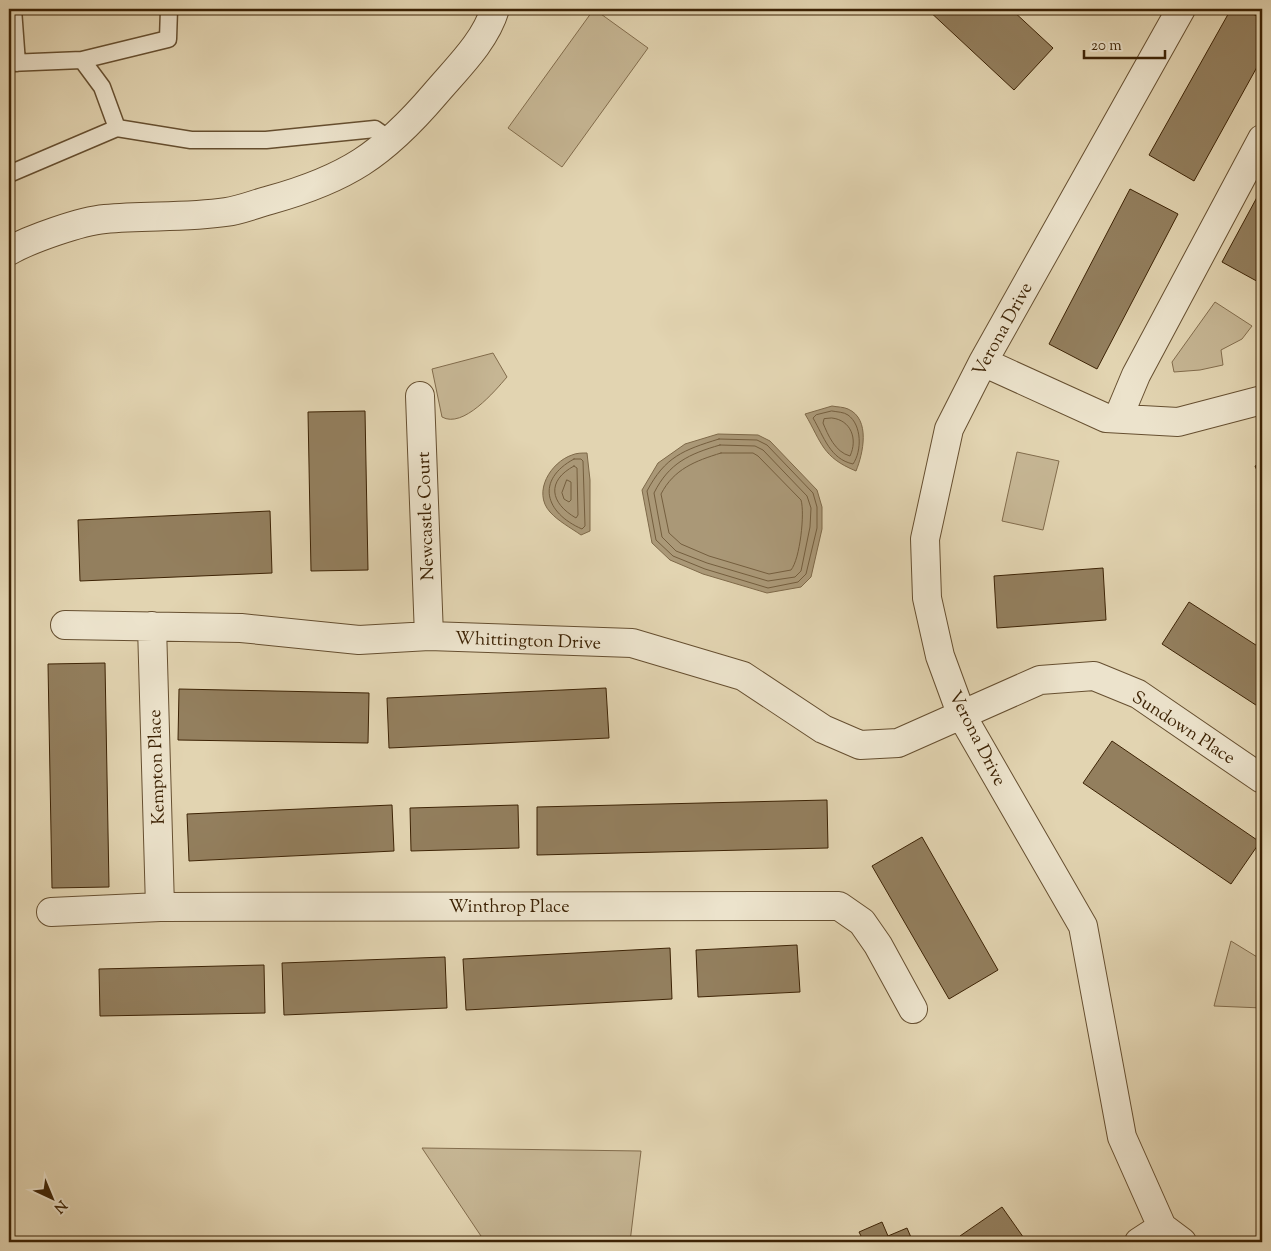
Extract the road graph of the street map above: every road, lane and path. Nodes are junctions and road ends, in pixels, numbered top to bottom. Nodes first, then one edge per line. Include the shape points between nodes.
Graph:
1 (13, 9) edge
2 (169, 9) edge
3 (495, 9) edge
4 (1178, 11) edge
5 (82, 60) junction
6 (13, 63) edge
7 (117, 128) junction
8 (1262, 139) edge
9 (392, 141) junction
10 (9, 174) edge
11 (9, 251) edge
12 (984, 362) junction
13 (420, 396) dead end
14 (1262, 400) edge
15 (1118, 418) junction
16 (65, 625) dead end
17 (152, 626) junction
18 (429, 636) junction
19 (962, 716) junction
20 (1262, 779) edge
21 (160, 906) junction
22 (51, 912) dead end
23 (913, 1009) dead end
24 (1172, 1235) edge
25 (1139, 1242) edge

1 - 6 lane
2 - 5 lane via 168,39
3 - 9 street via 491,23 477,45
4 - 12 street, Verona Drive
5 - 6 lane
5 - 7 lane via 102,87
7 - 9 lane via 191,140 266,140 375,129
7 - 10 lane
8 - 15 street via 1136,375
9 - 11 street via 366,161 312,189 226,212 103,219 27,241
12 - 15 street via 1106,418
12 - 19 street, Verona Drive via 949,430 925,539 927,598 940,656
13 - 18 street, Newcastle Court
14 - 15 street via 1178,422
16 - 17 street, Whittington Drive
17 - 18 street, Whittington Drive via 241,628 359,640
17 - 21 street, Kempton Place
18 - 19 street, Whittington Drive via 632,643 743,676 823,729 860,745 898,743
19 - 20 street, Sundown Place via 1040,680 1094,676 1138,694
19 - 24 street, Verona Drive via 1084,926 1122,1137
21 - 22 street, Winthrop Place
21 - 23 street, Winthrop Place via 840,906 862,922
24 - 25 street

